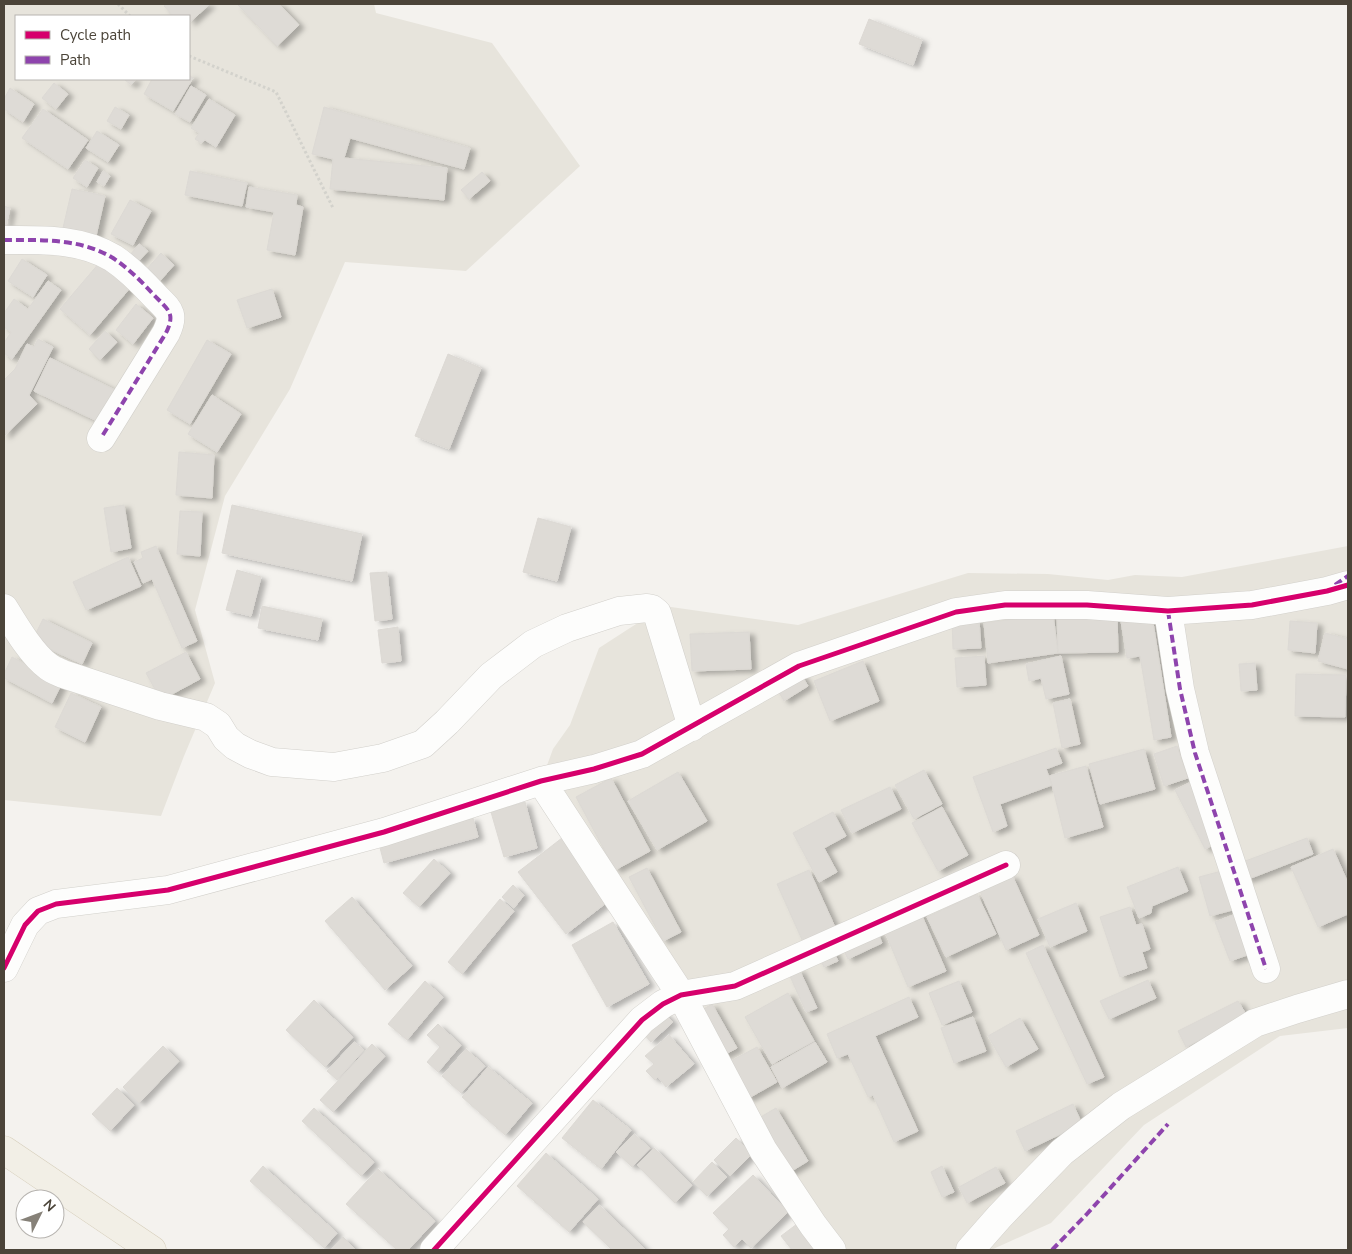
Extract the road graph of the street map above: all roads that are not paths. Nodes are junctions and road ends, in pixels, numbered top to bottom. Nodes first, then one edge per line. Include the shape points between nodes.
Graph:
1 (4, 240) edge
2 (101, 438) dead end
3 (1341, 584) edge
4 (4, 608) edge
5 (1168, 611) junction
6 (692, 727) junction
7 (541, 781) junction
8 (1006, 865) dead end
9 (4, 968) edge
10 (1266, 969) dead end
11 (1348, 994) edge
12 (681, 995) junction
13 (4, 1150) edge
14 (152, 1250) edge
15 (434, 1250) edge
16 (832, 1250) edge
17 (970, 1250) edge

1 - 2 street via 48,240 90,247 136,276 168,309 171,323 166,333
3 - 5 street via 1252,605
4 - 6 street via 38,656 63,674 206,718 218,725 235,746 272,762 334,767 383,758 423,744 491,676 533,644 567,628 619,611 647,608 657,613
5 - 6 street via 1087,605 1005,605 956,612 799,666
5 - 10 street via 1180,689 1195,753
6 - 7 street via 642,754
7 - 9 street via 384,832 168,890 56,904 38,911 26,925
7 - 12 street
8 - 12 street via 735,986
11 - 17 street via 1255,1023 1121,1106 1062,1152
12 - 15 street via 642,1020
12 - 16 street via 763,1150
13 - 14 main road

